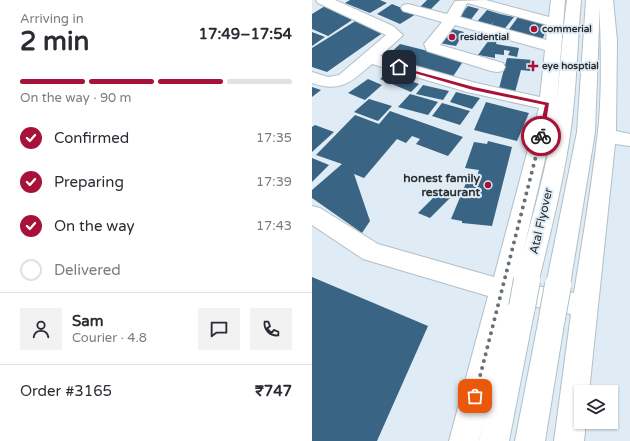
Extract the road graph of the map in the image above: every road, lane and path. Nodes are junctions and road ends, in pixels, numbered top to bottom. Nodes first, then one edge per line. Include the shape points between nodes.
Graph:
1 (323, 0) edge
2 (558, 0) edge
3 (574, 0) edge
4 (593, 0) edge
5 (606, 0) edge
6 (465, 2) edge
7 (408, 8) dead end
8 (450, 20) junction
9 (556, 23) junction
10 (554, 47) junction
11 (369, 58) junction
12 (497, 67) dead end
13 (312, 77) edge
14 (548, 104) junction
15 (607, 136) junction
16 (630, 140) edge
17 (312, 214) edge
18 (503, 290) junction
19 (585, 305) junction
20 (464, 441) edge
21 (494, 441) edge
22 (530, 441) edge
23 (569, 441) edge

1 - 11 street via 388,29 395,35
2 - 9 street
3 - 21 street, Atal Flyover, bridge via 560,141 527,280
4 - 22 street, bridge via 586,132
5 - 15 street
6 - 8 street
6 - 9 street
7 - 8 street
8 - 10 street
8 - 12 street via 432,44 433,48
9 - 10 street
10 - 14 street
11 - 13 street via 338,82 330,83
11 - 14 street via 473,88
14 - 18 street
15 - 16 street
15 - 19 street
17 - 18 street via 371,252
18 - 19 street
18 - 20 street
19 - 23 street

